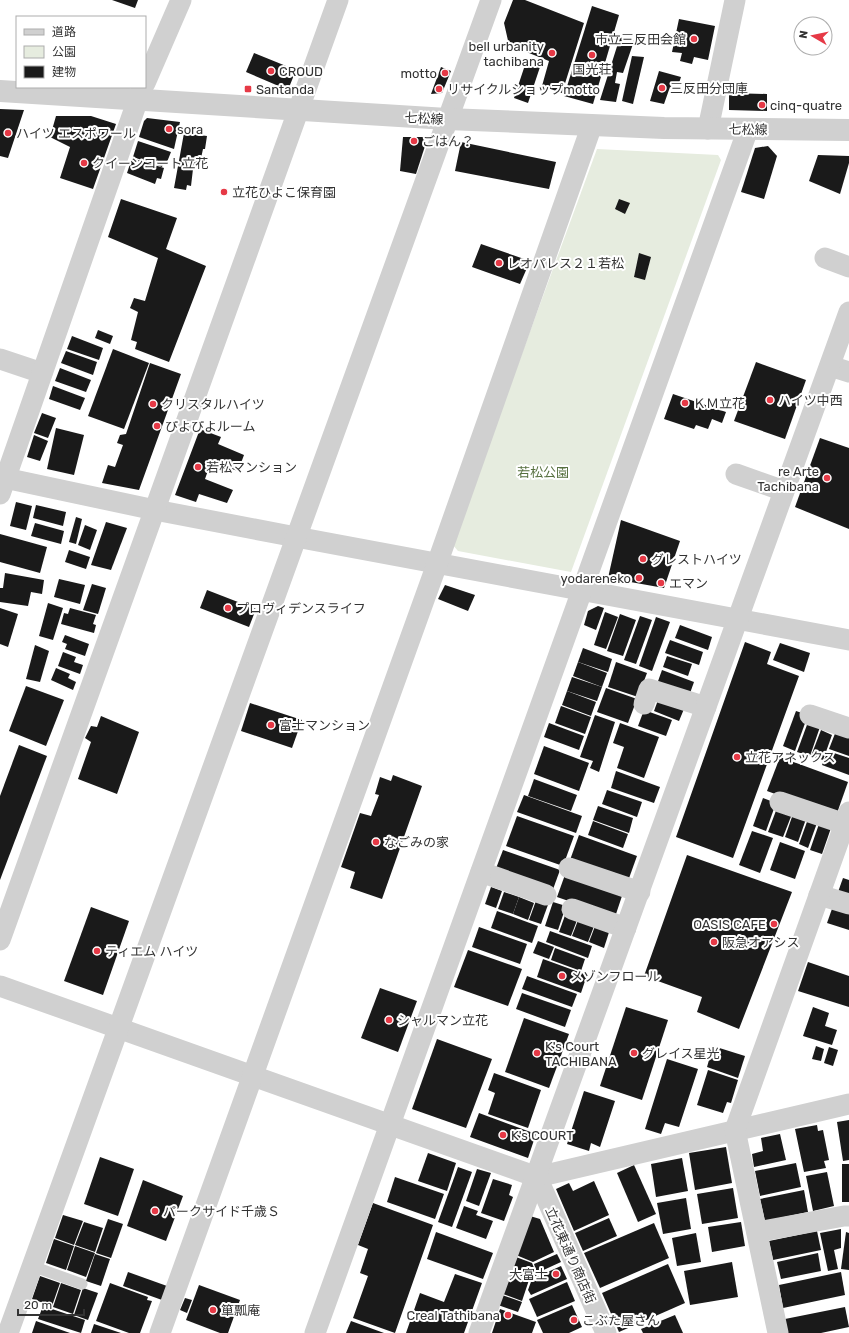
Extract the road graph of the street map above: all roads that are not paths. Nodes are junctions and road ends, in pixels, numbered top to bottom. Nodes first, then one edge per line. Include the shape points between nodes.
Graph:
1 (181, 0) edge
2 (338, 0) edge
3 (491, 0) edge
4 (735, 0) edge
5 (146, 81) edge
6 (142, 90) edge
7 (0, 92) edge
8 (298, 110) junction
9 (447, 119) junction
10 (592, 125) junction
11 (708, 128) junction
12 (748, 129) junction
13 (849, 130) edge
14 (825, 258) dead end
15 (849, 266) edge
16 (849, 312) edge
17 (0, 359) edge
18 (830, 366) junction
19 (849, 372) edge
20 (42, 373) junction
21 (736, 474) dead end
22 (2, 483) edge
23 (784, 491) junction
24 (155, 510) junction
25 (296, 537) junction
26 (436, 564) junction
27 (582, 591) junction
28 (738, 619) junction
29 (849, 640) edge
30 (644, 704) dead end
31 (706, 707) junction
32 (810, 715) dead end
33 (849, 728) edge
34 (780, 802) dead end
35 (847, 818) edge
36 (569, 868) dead end
37 (481, 872) junction
38 (640, 892) junction
39 (546, 895) dead end
40 (819, 895) junction
41 (849, 904) edge
42 (572, 909) dead end
43 (626, 928) junction
44 (0, 940) edge
45 (0, 986) edge
46 (118, 1028) junction
47 (253, 1075) junction
48 (849, 1104) edge
49 (390, 1124) junction
50 (735, 1130) junction
51 (537, 1177) junction
52 (849, 1216) edge
53 (756, 1232) junction
54 (32, 1266) junction
55 (82, 1284) dead end
56 (8, 1333) edge
57 (160, 1333) edge
58 (314, 1333) edge
59 (479, 1333) edge
60 (606, 1333) edge
61 (778, 1333) edge

1 - 5 street
2 - 8 street
3 - 9 street
4 - 11 street
6 - 7 street, 七松線 via 79,97
6 - 8 street, 七松線
6 - 20 street
8 - 9 street, 七松線
8 - 24 street
9 - 10 street, 七松線
9 - 25 street
10 - 11 street, 七松線
10 - 26 street
11 - 12 street, 七松線
12 - 13 street, 七松線
12 - 27 street
14 - 15 street
16 - 18 street
17 - 20 street
18 - 19 street
18 - 23 street
20 - 22 street
21 - 23 street
22 - 24 street
23 - 28 street
24 - 25 street
24 - 44 street
25 - 26 street
25 - 46 street
26 - 27 street
26 - 47 street
27 - 28 street
27 - 37 street
28 - 29 street
28 - 31 street
30 - 31 street via 650,689
31 - 38 street
32 - 33 street
34 - 35 street
35 - 40 street
36 - 38 street
37 - 39 street
37 - 49 street
38 - 43 street
40 - 41 street
40 - 50 street
42 - 43 street
43 - 51 street
45 - 46 street
46 - 47 street
46 - 54 street
47 - 49 street
47 - 57 street
48 - 50 street
49 - 51 street
49 - 58 street
50 - 51 street
50 - 53 street
51 - 59 street
51 - 60 street, 立花東通り商店街
52 - 53 street
53 - 61 street
54 - 55 lane
54 - 56 street

